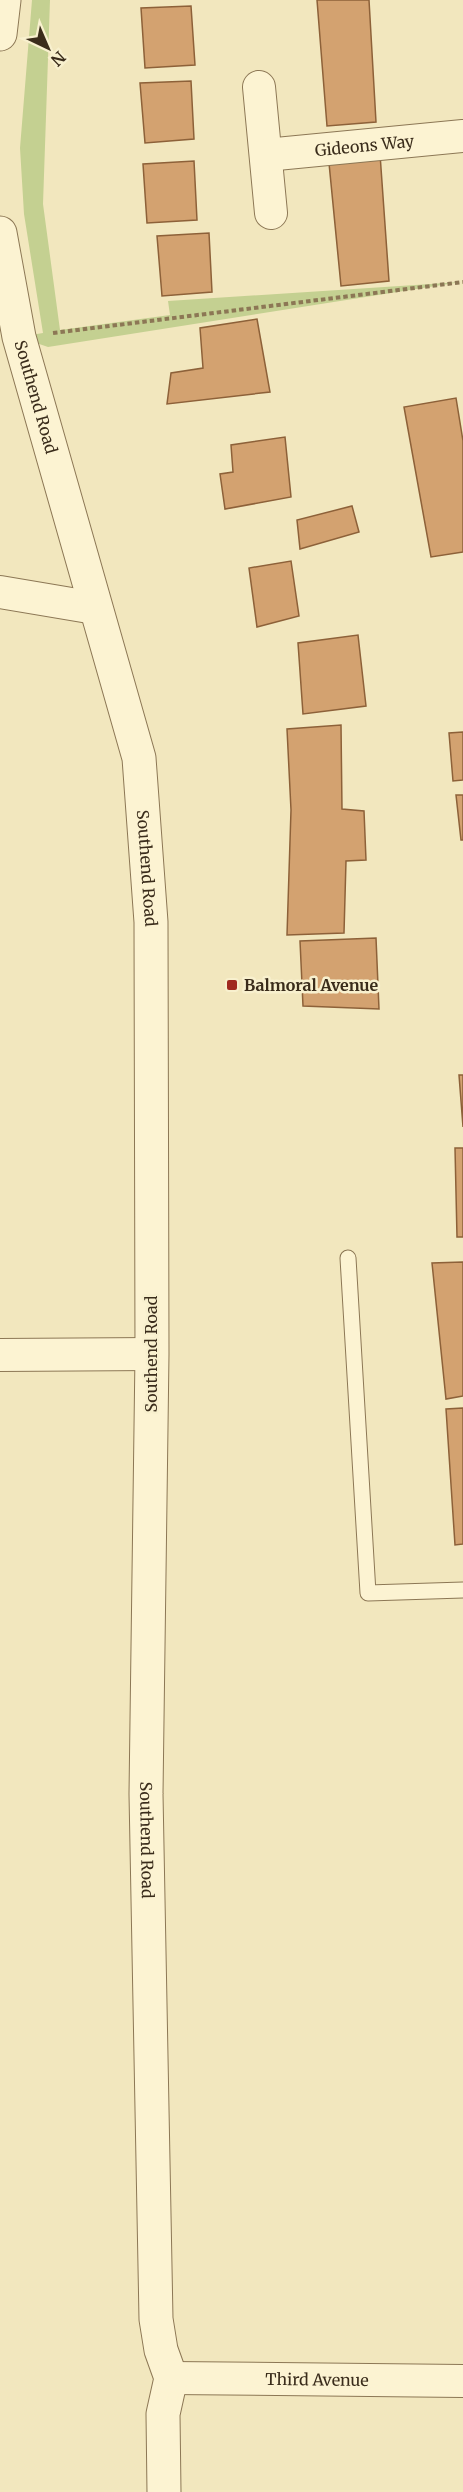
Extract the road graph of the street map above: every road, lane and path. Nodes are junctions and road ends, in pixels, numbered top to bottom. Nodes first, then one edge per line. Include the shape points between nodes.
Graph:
1 (4, 0) edge
2 (0, 34) edge
3 (259, 87) dead end
4 (463, 136) edge
5 (266, 155) junction
6 (271, 213) dead end
7 (0, 233) edge
8 (463, 282) edge
9 (19, 337) junction
10 (0, 592) edge
11 (95, 608) junction
12 (348, 1258) dead end
13 (152, 1354) junction
14 (0, 1355) edge
15 (463, 1590) edge
16 (171, 2378) junction
17 (463, 2381) edge
18 (164, 2492) edge

1 - 2 street
3 - 5 street
4 - 5 street, Gideons Way
5 - 6 street
7 - 9 street, Southend Road
8 - 9 path
9 - 11 street, Southend Road
10 - 11 street
11 - 13 street, Southend Road via 139,758 142,793 151,922
12 - 15 lane via 368,1593
13 - 14 street
13 - 16 street, Southend Road via 146,1794 156,2319
16 - 17 street, Third Avenue
16 - 18 street via 163,2414

